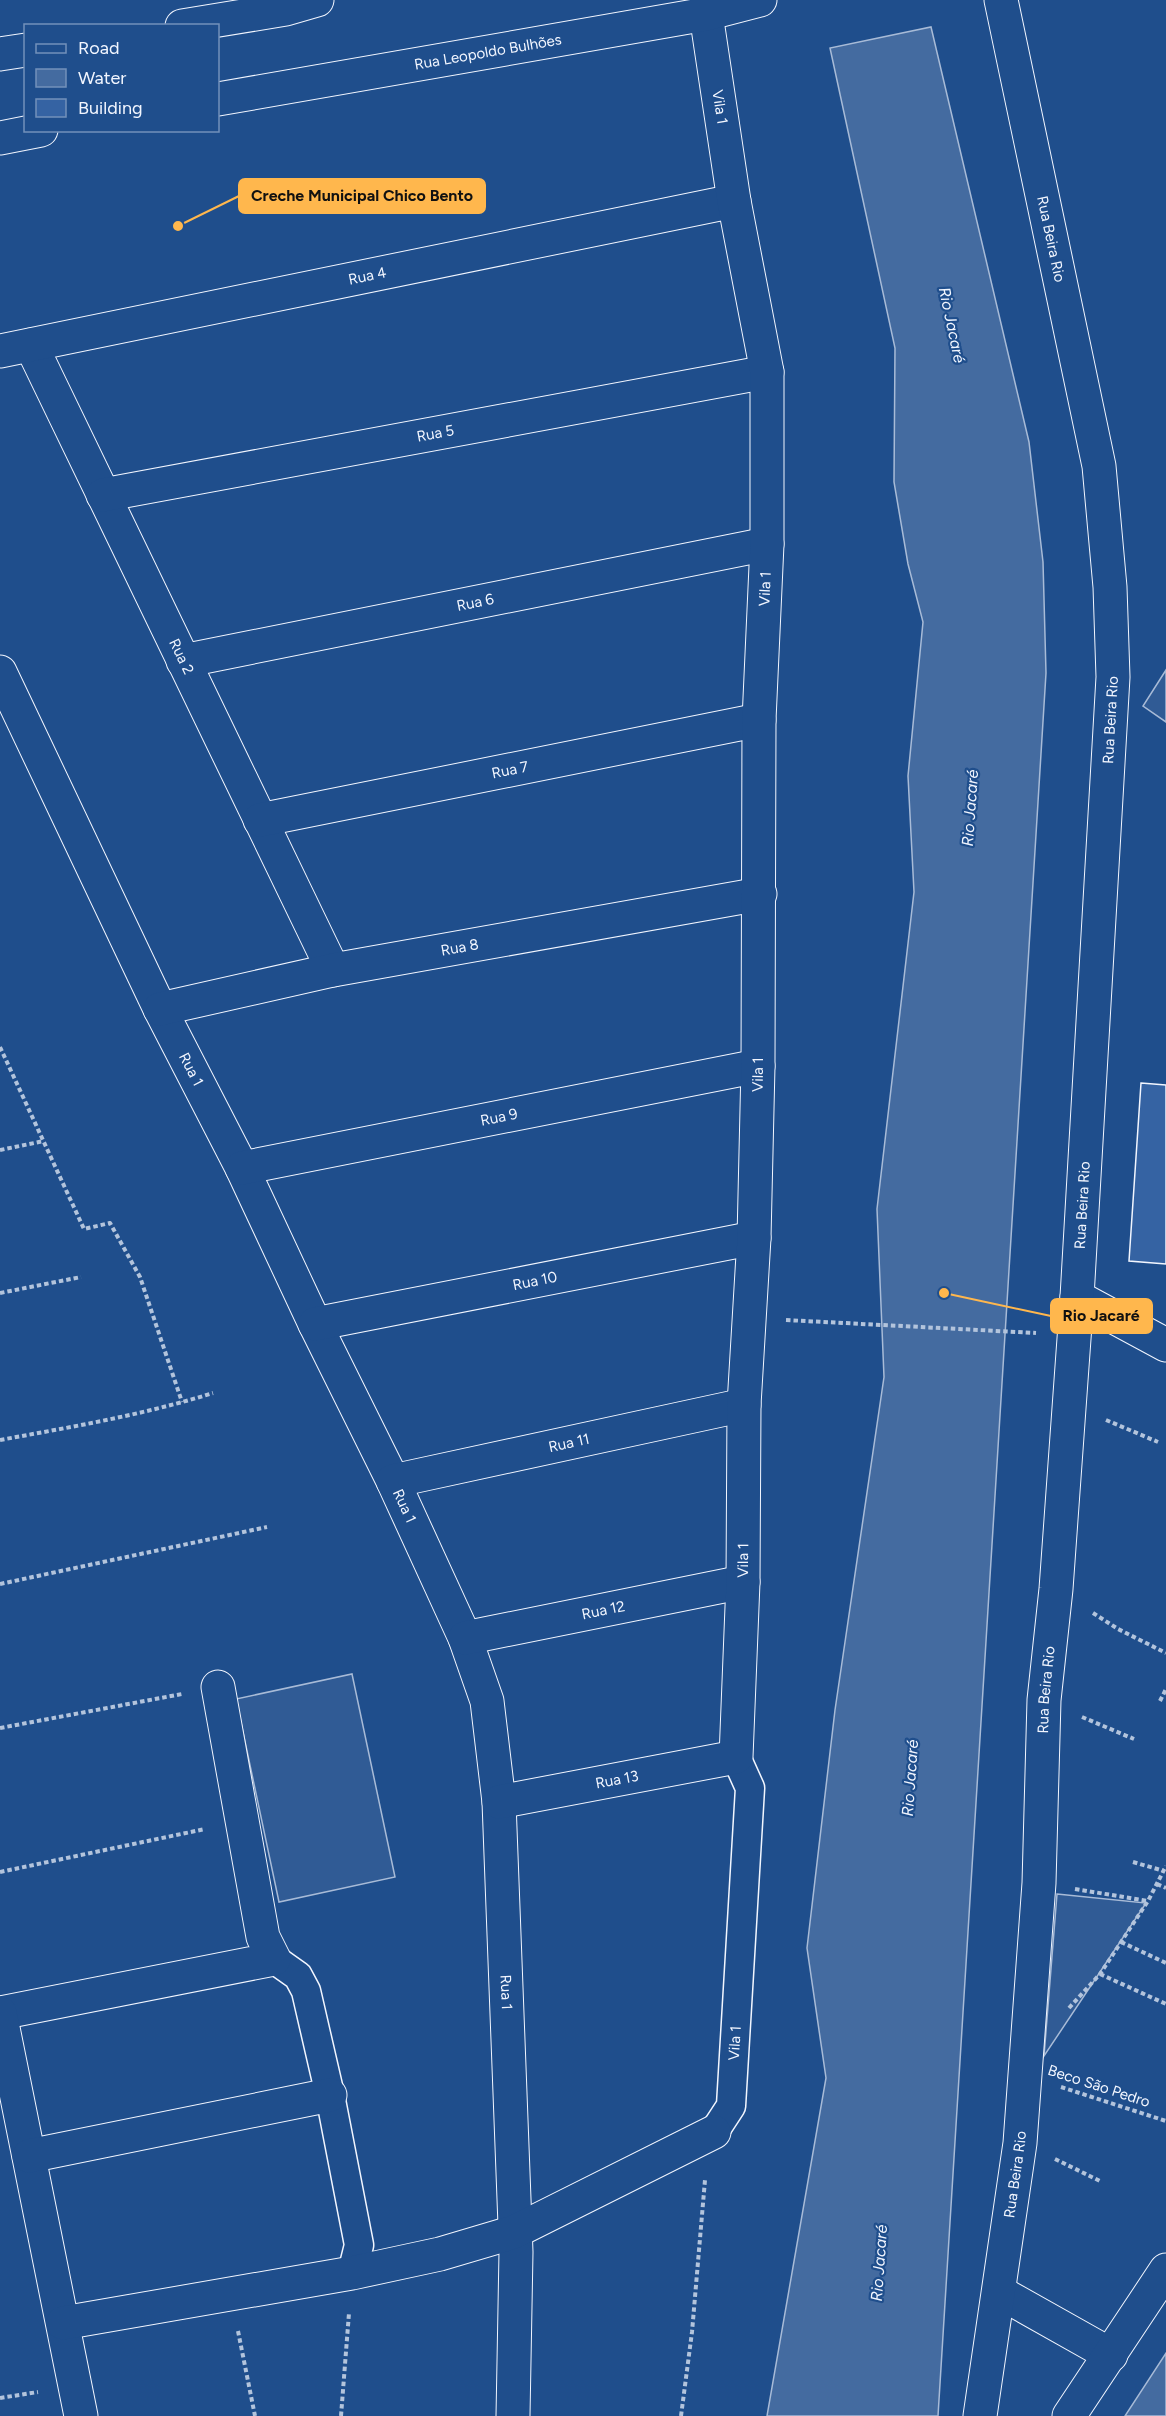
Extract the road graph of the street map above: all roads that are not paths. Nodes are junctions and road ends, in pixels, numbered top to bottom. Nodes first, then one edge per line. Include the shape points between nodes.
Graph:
1 (318, 0) edge
2 (760, 0) edge
3 (1001, 0) edge
4 (706, 14) junction
5 (194, 24) edge
6 (24, 50) edge
7 (0, 54) edge
8 (219, 99) edge
9 (31, 132) edge
10 (0, 138) edge
11 (734, 201) junction
12 (15, 348) edge
13 (767, 372) junction
14 (104, 495) junction
15 (767, 544) junction
16 (183, 661) junction
17 (0, 672) edge
18 (759, 720) junction
19 (260, 820) junction
20 (760, 894) junction
21 (333, 970) junction
22 (160, 1009) junction
23 (758, 1066) junction
24 (242, 1168) junction
25 (754, 1238) junction
26 (1077, 1297) junction
27 (315, 1324) junction
28 (1166, 1345) edge
29 (744, 1405) junction
30 (393, 1481) junction
31 (743, 1582) junction
32 (465, 1638) junction
33 (218, 1687) road end
34 (735, 1757) junction
35 (499, 1802) junction
36 (274, 1959) junction
37 (0, 2013) edge
38 (330, 2095) junction
39 (714, 2132) joint
40 (29, 2156) junction
41 (514, 2232) junction
42 (1166, 2270) edge
43 (352, 2273) junction
44 (999, 2292) junction
45 (63, 2323) junction
46 (1112, 2355) junction
47 (81, 2416) edge
48 (513, 2416) edge
49 (980, 2416) edge
50 (1069, 2416) edge

1 - 5 street
2 - 4 street, Rua Leopoldo Bulhões
3 - 26 street, Rua Beira Rio via 1099,466 1110,587 1113,677
4 - 8 street, Rua Leopoldo Bulhões
4 - 11 street, Vila 1
6 - 7 street
9 - 10 street
11 - 12 street, Rua 4
11 - 13 street, Vila 1
12 - 14 street, Rua 2
13 - 14 street, Rua 5
13 - 15 street, Vila 1
14 - 16 street, Rua 2
15 - 16 street, Rua 6
15 - 18 street, Vila 1
16 - 19 street, Rua 2
17 - 22 street, Rua 1
18 - 19 street, Rua 7
18 - 20 street, Vila 1
19 - 21 street, Rua 2
20 - 21 street, Rua 8
20 - 23 street, Vila 1
21 - 22 street, Rua 8
22 - 24 street, Rua 1
23 - 24 street, Rua 9
23 - 25 street, Vila 1
24 - 27 street, Rua 1
25 - 27 street, Rua 10
25 - 29 street, Vila 1
26 - 28 street
26 - 44 street, Rua Beira Rio via 1044,1700 1039,1883 1020,2142
27 - 30 street, Rua 1
29 - 30 street, Rua 11
29 - 31 street, Vila 1
30 - 32 street, Rua 1
31 - 32 street, Rua 12
31 - 34 street, Vila 1
32 - 35 street, Rua 1 via 487,1701
33 - 36 street via 263,1938
34 - 35 street, Rua 13
34 - 39 street, Vila 1 via 750,1788 731,2106
35 - 41 street, Rua 1
36 - 37 street
36 - 38 street via 298,1976 306,1991
37 - 40 street
38 - 40 street
38 - 43 street via 359,2245
39 - 41 street
40 - 45 street
41 - 43 street via 440,2254
41 - 48 street, Rua 1
42 - 46 street
43 - 45 street
44 - 46 street
44 - 49 street, Rua Beira Rio
45 - 47 street
46 - 50 street

